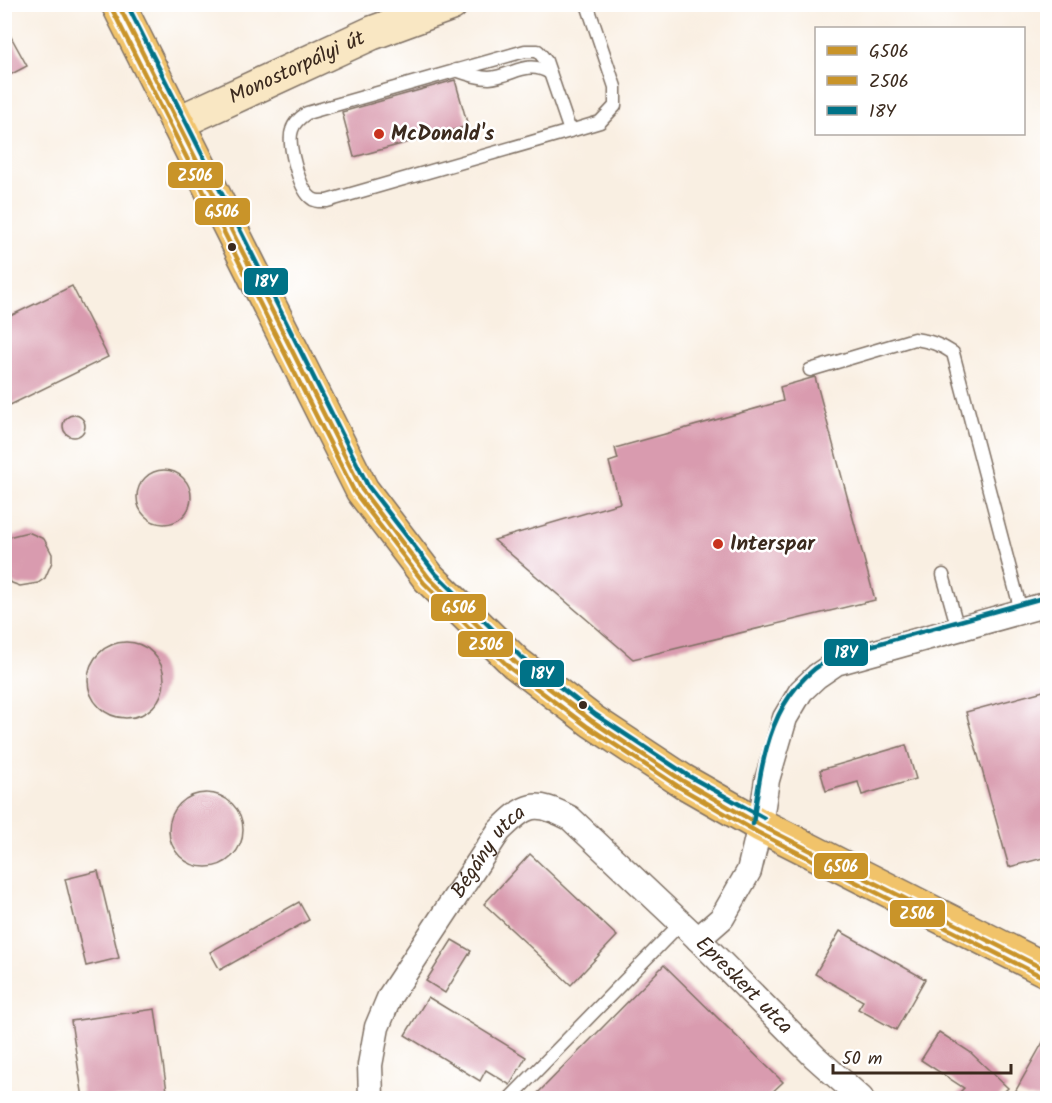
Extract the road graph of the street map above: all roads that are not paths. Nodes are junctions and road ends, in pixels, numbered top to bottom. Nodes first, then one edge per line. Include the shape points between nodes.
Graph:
1 (118, 4) edge
2 (451, 4) edge
3 (587, 4) edge
4 (177, 123) junction
5 (570, 130) junction
6 (810, 370) dead end
7 (943, 575) dead end
8 (1047, 604) edge
9 (1021, 611) junction
10 (958, 629) junction
11 (760, 825) junction
12 (689, 931) junction
13 (1047, 971) edge
14 (371, 1098) edge
15 (510, 1098) edge
16 (861, 1098) edge

1 - 4 main road
2 - 4 street, Monostorpályi út via 372,33
3 - 5 lane via 615,87 615,106 600,122
4 - 11 main road via 362,490 429,578 516,663 592,721 683,781
5 - 5 lane via 546,61 538,51 525,51 307,112 292,129 289,142 303,188 316,201 327,201
6 - 9 lane via 914,339 935,343 953,353
7 - 10 lane
8 - 9 street, Epreskert utca
9 - 10 street, Epreskert utca
10 - 11 street, Epreskert utca via 836,663 817,676 801,692 785,718 767,780
11 - 12 street, Epreskert utca via 749,871 722,918
11 - 13 main road
12 - 14 street, Bégány utca via 570,818 535,806 519,811 499,831 390,996 377,1027 370,1065
12 - 15 lane
12 - 16 street, Epreskert utca

